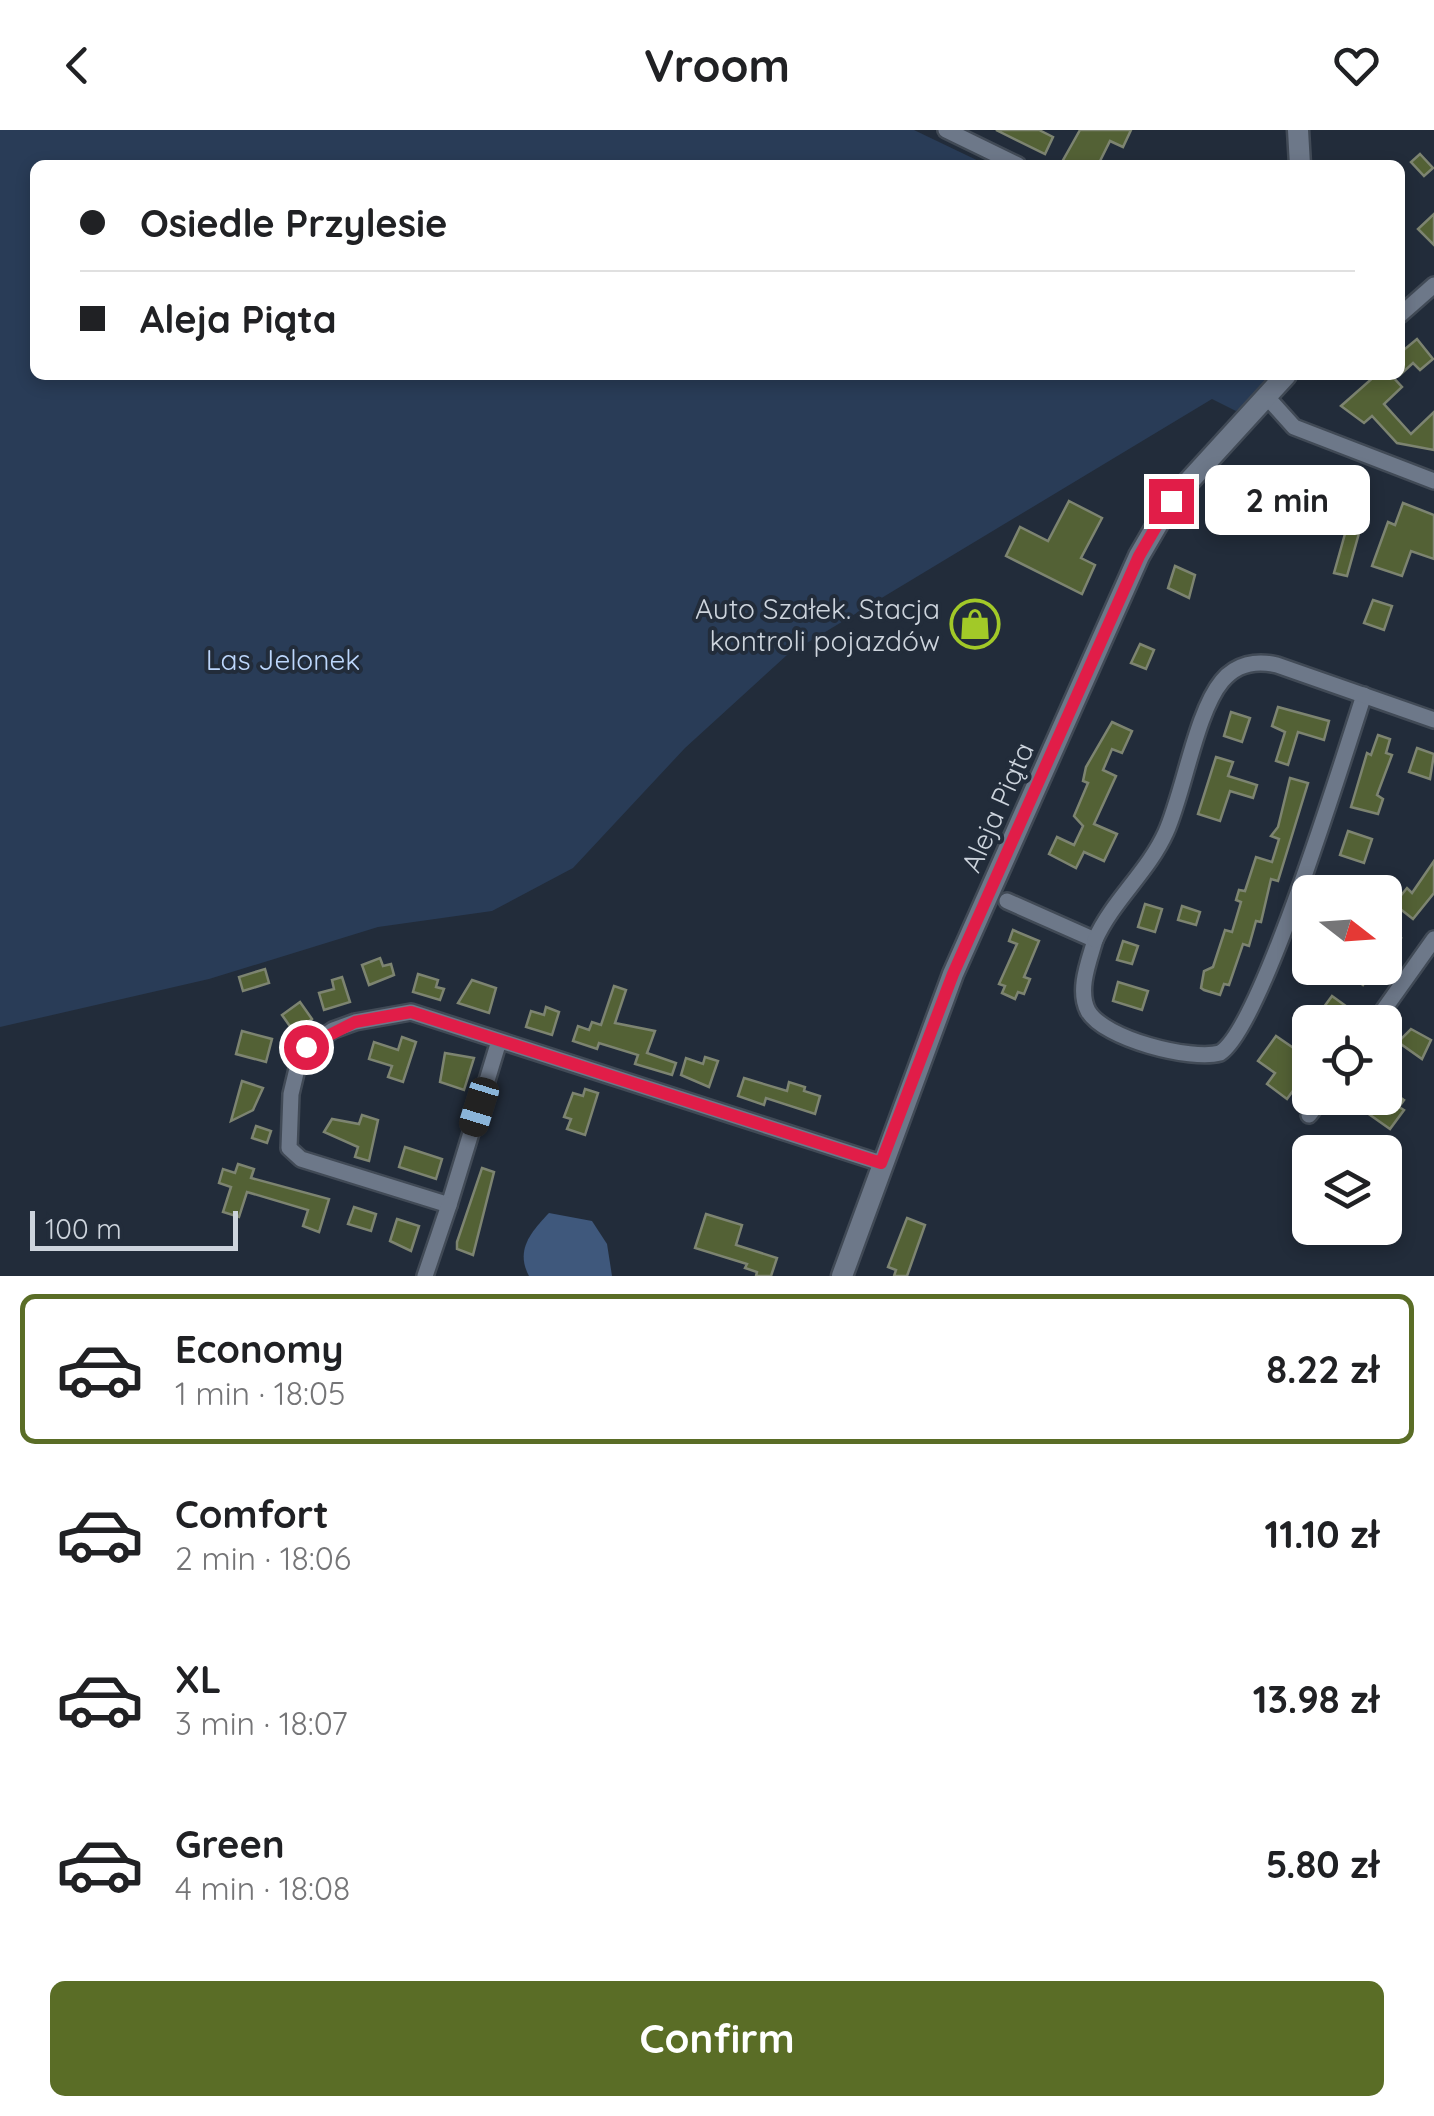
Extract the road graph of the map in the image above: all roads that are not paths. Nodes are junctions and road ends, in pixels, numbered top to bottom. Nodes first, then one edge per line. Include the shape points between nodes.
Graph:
1 (946, 130) edge
2 (1298, 130) edge
3 (1008, 160) edge
4 (1300, 160) edge
5 (1434, 285) edge
6 (1405, 311) edge
7 (1282, 380) edge
8 (1268, 397) junction
9 (1434, 481) edge
10 (1364, 695) junction
11 (1434, 720) edge
12 (1007, 902) dead end
13 (1434, 939) edge
14 (1095, 940) junction
15 (1387, 1005) edge
16 (499, 1042) junction
17 (881, 1163) junction
18 (448, 1205) junction
19 (425, 1276) edge
20 (842, 1276) edge

1 - 3 street
2 - 4 street
5 - 6 street
7 - 8 street, Aleja Piąta
8 - 9 street via 1294,427
8 - 17 street, Aleja Piąta via 1171,501 1139,556 953,974
10 - 11 street
10 - 14 street via 1266,662 1233,670 1214,694 1160,845
10 - 14 street via 1288,920 1244,1026 1227,1048 1192,1057 1099,1023 1084,1000
12 - 14 street
13 - 15 street
16 - 17 street
16 - 18 street
16 - 18 street via 400,1010 333,1030 298,1060 288,1134 292,1153
17 - 20 street, Aleja Piąta
18 - 19 street

